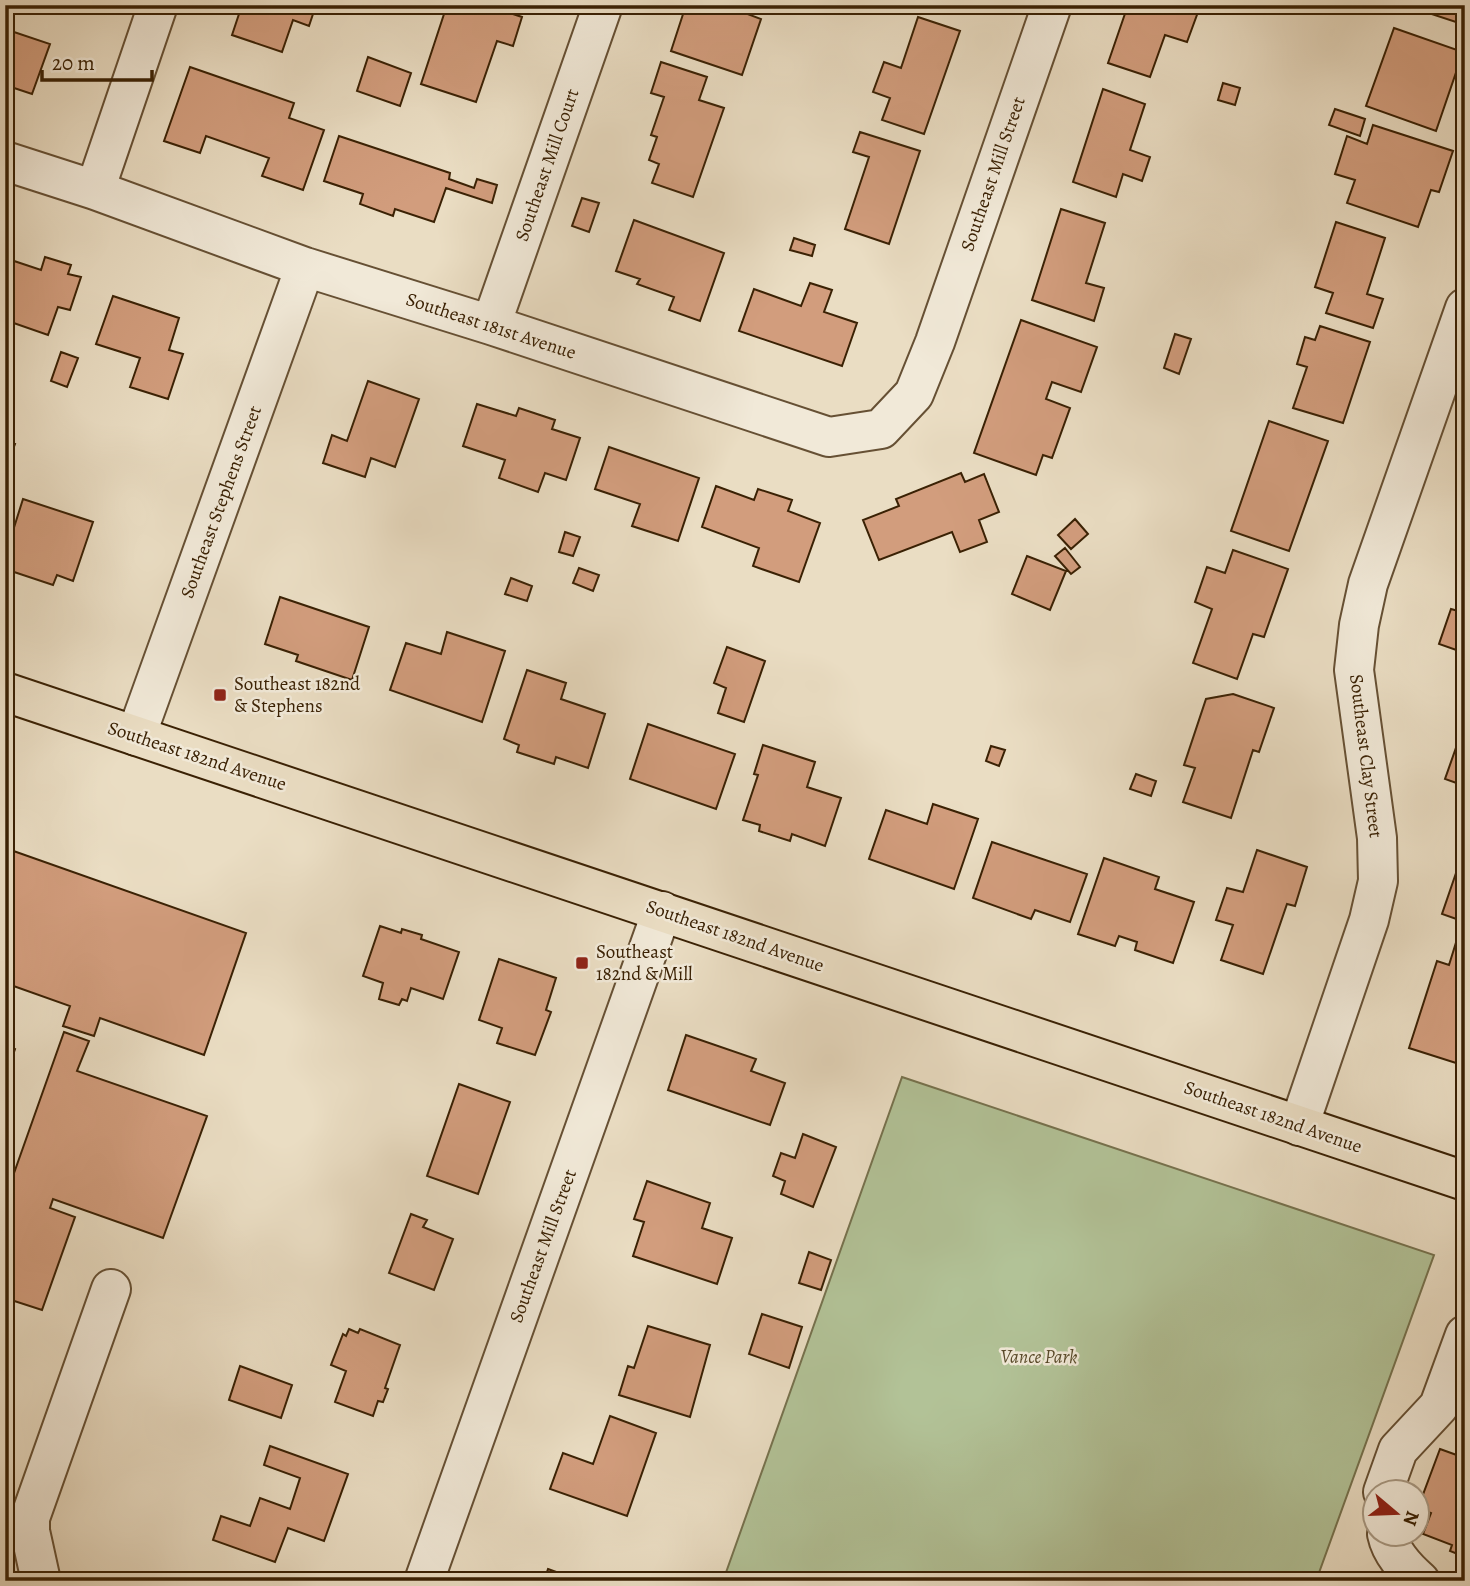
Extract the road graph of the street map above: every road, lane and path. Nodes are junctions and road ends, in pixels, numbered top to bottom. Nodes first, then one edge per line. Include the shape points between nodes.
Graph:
1 (158, 5) edge
2 (603, 5) edge
3 (1052, 5) edge
4 (5, 161) edge
5 (94, 190) junction
6 (305, 267) junction
7 (1465, 308) edge
8 (491, 325) junction
9 (935, 342) joint
10 (5, 692) edge
11 (136, 736) junction
12 (662, 911) junction
13 (1299, 1126) junction
14 (1465, 1181) edge
15 (111, 1289) dead end
16 (1465, 1335) edge
17 (1388, 1478) edge
18 (1391, 1548) edge
19 (41, 1581) edge
20 (424, 1581) edge
21 (1420, 1581) edge

1 - 5 street
2 - 8 street, Southeast Mill Court
3 - 9 street, Southeast Mill Street
4 - 5 street, Southeast 181st Avenue
5 - 6 street, Southeast 181st Avenue
6 - 8 street, Southeast 181st Avenue
6 - 11 street, Southeast Stephens Street
7 - 13 street, Southeast Clay Street via 1368,584 1359,625 1354,670 1377,838 1377,881 1369,920
8 - 9 street, Southeast 181st Avenue via 829,438 881,429 914,394
10 - 11 main road, Southeast 182nd Avenue
11 - 12 main road, Southeast 182nd Avenue
12 - 13 main road, Southeast 182nd Avenue
12 - 20 street, Southeast Mill Street
13 - 14 main road, Southeast 182nd Avenue
15 - 19 street via 30,1518
16 - 17 street via 1439,1406 1398,1450
18 - 21 street

